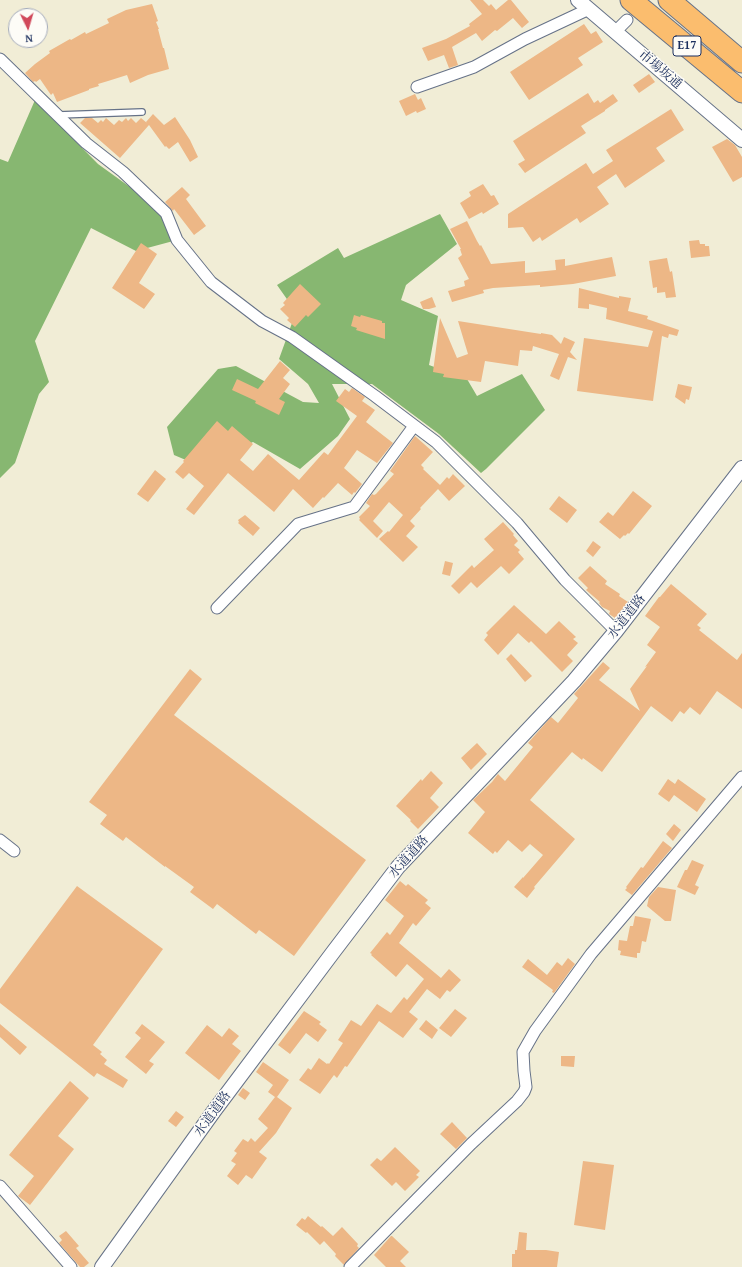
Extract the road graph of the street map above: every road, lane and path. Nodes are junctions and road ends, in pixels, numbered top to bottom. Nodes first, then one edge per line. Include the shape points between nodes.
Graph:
1 (578, 0) edge
2 (669, 0) edge
3 (589, 10) junction
4 (629, 10) edge
5 (615, 32) junction
6 (0, 59) edge
7 (742, 62) edge
8 (418, 87) dead end
9 (742, 92) edge
10 (142, 112) dead end
11 (58, 115) junction
12 (742, 140) edge
13 (414, 426) junction
14 (742, 468) edge
15 (217, 608) dead end
16 (616, 631) junction
17 (742, 776) edge
18 (0, 840) edge
19 (14, 851) dead end
20 (0, 1186) edge
21 (71, 1267) edge
22 (102, 1267) edge
23 (350, 1267) edge

1 - 3 street, 市場坂通
2 - 7 highway, E17
3 - 5 street, 市場坂通
3 - 8 street via 525,39 474,67
4 - 5 street
4 - 9 highway, E17
5 - 12 street, 市場坂通
6 - 11 street
10 - 11 lane
11 - 13 street via 86,143 124,172 166,213 176,240 211,282 262,321 292,337
13 - 15 street via 354,507 298,524
13 - 16 street via 436,442 517,523 565,580
14 - 16 street, 水道道路
16 - 22 street, 水道道路 via 574,681 398,867 214,1111
17 - 23 street via 591,954 535,1031 523,1052 526,1087 517,1101
18 - 19 street
20 - 21 street

